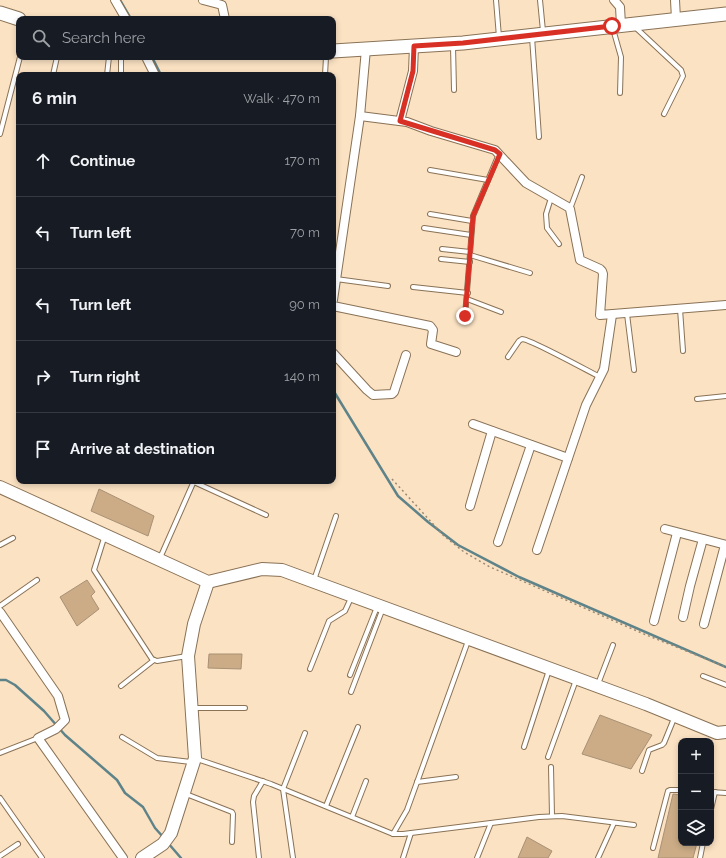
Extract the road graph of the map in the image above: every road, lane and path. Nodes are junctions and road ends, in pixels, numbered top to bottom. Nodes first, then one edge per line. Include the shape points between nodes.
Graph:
1 (115, 0) edge
2 (203, 0) edge
3 (496, 0) edge
4 (540, 0) edge
5 (614, 0) edge
6 (675, 0) edge
7 (0, 13) edge
8 (726, 14) edge
9 (124, 16) edge
10 (224, 16) edge
11 (16, 18) edge
12 (676, 19) junction
13 (622, 25) junction
14 (538, 34) junction
15 (499, 39) junction
16 (453, 43) junction
17 (414, 46) junction
18 (366, 49) junction
19 (336, 51) edge
20 (19, 60) edge
21 (56, 60) edge
22 (109, 60) edge
23 (121, 60) edge
24 (148, 60) edge
25 (326, 60) edge
26 (16, 72) edge
27 (16, 72) edge
28 (54, 72) edge
29 (107, 72) edge
30 (121, 72) edge
31 (154, 72) edge
32 (325, 72) edge
33 (454, 90) dead end
34 (620, 93) dead end
35 (664, 114) dead end
36 (360, 116) junction
37 (400, 121) junction
38 (0, 134) edge
39 (539, 137) dead end
40 (500, 154) junction
41 (430, 170) dead end
42 (582, 177) dead end
43 (488, 180) junction
44 (552, 197) junction
45 (570, 209) junction
46 (430, 214) dead end
47 (472, 221) junction
48 (424, 228) dead end
49 (471, 235) junction
50 (559, 244) dead end
51 (442, 249) dead end
52 (470, 254) junction
53 (441, 259) dead end
54 (470, 262) junction
55 (530, 273) dead end
56 (336, 278) joint
57 (388, 286) dead end
58 (413, 288) dead end
59 (468, 293) junction
60 (467, 299) junction
61 (726, 305) edge
62 (336, 307) edge
63 (680, 309) junction
64 (501, 312) dead end
65 (627, 314) junction
66 (612, 315) junction
67 (465, 316) dead end
68 (684, 351) dead end
69 (456, 352) dead end
70 (406, 355) dead end
71 (336, 356) edge
72 (508, 357) dead end
73 (634, 370) dead end
74 (600, 377) junction
75 (726, 396) edge
76 (697, 399) dead end
77 (473, 424) dead end
78 (492, 431) junction
79 (530, 445) junction
80 (568, 458) junction
81 (392, 479) dead end
82 (193, 484) edge
83 (200, 484) edge
84 (0, 487) edge
85 (470, 506) dead end
86 (266, 515) dead end
87 (336, 516) dead end
88 (665, 529) dead end
89 (677, 533) junction
90 (105, 535) junction
91 (12, 538) dead end
92 (703, 539) junction
93 (498, 542) dead end
94 (0, 545) edge
95 (726, 545) edge
96 (537, 550) dead end
97 (158, 560) junction
98 (37, 580) dead end
99 (208, 582) junction
100 (314, 582) junction
101 (352, 596) junction
102 (0, 606) edge
103 (380, 606) junction
104 (0, 612) edge
105 (683, 617) dead end
106 (654, 621) dead end
107 (704, 624) dead end
108 (468, 640) junction
109 (613, 645) dead end
110 (188, 656) junction
111 (154, 660) junction
112 (726, 667) edge
113 (310, 669) dead end
114 (550, 669) junction
115 (350, 675) dead end
116 (703, 676) dead end
117 (577, 678) junction
118 (726, 685) edge
119 (121, 686) dead end
120 (598, 686) junction
121 (351, 692) dead end
122 (191, 708) junction
123 (245, 708) dead end
124 (675, 716) junction
125 (358, 727) dead end
126 (726, 732) edge
127 (305, 733) dead end
128 (122, 737) dead end
129 (38, 738) junction
130 (524, 748) dead end
131 (0, 753) edge
132 (548, 757) dead end
133 (194, 760) junction
134 (551, 767) dead end
135 (642, 771) dead end
136 (456, 777) dead end
137 (263, 781) junction
138 (366, 781) dead end
139 (417, 782) junction
140 (283, 789) junction
141 (678, 790) edge
142 (714, 792) edge
143 (184, 793) junction
144 (726, 793) edge
145 (0, 798) edge
146 (326, 806) junction
147 (552, 816) junction
148 (352, 817) junction
149 (491, 823) junction
150 (614, 823) junction
151 (634, 826) dead end
152 (411, 833) junction
153 (393, 834) junction
154 (232, 842) dead end
155 (18, 844) dead end
156 (702, 846) edge
157 (653, 848) dead end
158 (0, 856) edge
159 (42, 858) edge
160 (123, 858) edge
161 (142, 858) edge
162 (258, 858) edge
163 (293, 858) edge
164 (403, 858) edge
165 (477, 858) edge
166 (598, 858) edge
167 (700, 858) edge

1 - 9 street
2 - 10 street via 222,5
3 - 15 lane
4 - 14 lane
5 - 13 street via 620,7
6 - 12 street
7 - 11 main road
8 - 12 main road
12 - 13 main road
13 - 14 main road
13 - 34 lane
13 - 35 lane via 683,73
14 - 15 main road
14 - 39 lane
15 - 16 main road
16 - 17 main road
16 - 33 lane
17 - 18 main road
17 - 37 street via 413,71
18 - 19 main road
18 - 36 street
20 - 26 lane
21 - 28 lane
22 - 29 lane
23 - 30 lane
24 - 31 street
25 - 32 lane
27 - 38 lane
36 - 37 street
36 - 56 street
37 - 40 street via 495,150
40 - 43 lane
40 - 44 street via 526,183
41 - 43 lane
42 - 45 lane
43 - 47 lane
44 - 45 street
44 - 50 lane via 546,214 547,228
45 - 66 street via 580,260 600,269 604,274 600,315
46 - 47 lane
47 - 49 lane
48 - 49 lane
49 - 52 lane
51 - 52 lane
52 - 54 lane
52 - 55 lane
53 - 54 lane
54 - 59 lane
56 - 57 lane
58 - 59 lane
59 - 60 lane
60 - 64 lane
60 - 67 lane
61 - 63 street
62 - 69 street via 430,326 433,330 431,344
63 - 65 street
63 - 68 lane
65 - 66 street
65 - 73 lane
66 - 74 street via 604,369
70 - 71 street via 394,392 373,395
72 - 74 lane via 521,339
74 - 80 street via 588,401
75 - 76 lane
77 - 78 street
78 - 79 street
78 - 85 street
79 - 80 street
79 - 93 street
80 - 96 street
81 - 112 path via 444,536 464,552 490,567
82 - 97 lane
83 - 86 lane
84 - 90 street
87 - 100 lane
88 - 89 street
89 - 92 street
89 - 106 street
90 - 97 street
90 - 111 lane via 94,570
91 - 94 lane
92 - 95 street
92 - 105 street
95 - 107 street
97 - 99 street
98 - 102 lane
99 - 100 street via 262,569 282,570
99 - 110 street via 194,624
100 - 101 street
101 - 103 street
101 - 113 lane via 345,611 329,621
103 - 108 street
103 - 115 lane
103 - 121 lane
104 - 129 street via 58,696 65,720 56,729
108 - 114 street
108 - 139 lane
109 - 120 lane
110 - 111 lane
110 - 122 street
111 - 119 lane
114 - 117 street
114 - 130 lane
116 - 118 lane
117 - 120 street
117 - 132 lane
120 - 124 street
122 - 123 lane
122 - 133 street
124 - 126 street via 717,733
124 - 135 lane via 662,745 650,750
125 - 146 lane
127 - 140 lane
128 - 133 lane via 157,758
129 - 131 lane
129 - 160 street
133 - 137 lane
133 - 143 street
134 - 147 lane
136 - 139 lane
137 - 140 lane
137 - 162 lane via 253,802
138 - 148 lane
139 - 153 lane via 407,810
140 - 146 lane
140 - 163 lane
141 - 157 lane via 668,791
142 - 144 lane
143 - 154 lane via 232,812
143 - 161 street via 171,833 163,844
145 - 159 lane
146 - 148 lane
147 - 149 lane
147 - 150 lane
148 - 153 lane
149 - 152 lane
149 - 165 lane
150 - 151 lane
150 - 166 lane
152 - 153 lane
152 - 164 lane
155 - 158 lane
156 - 167 lane

